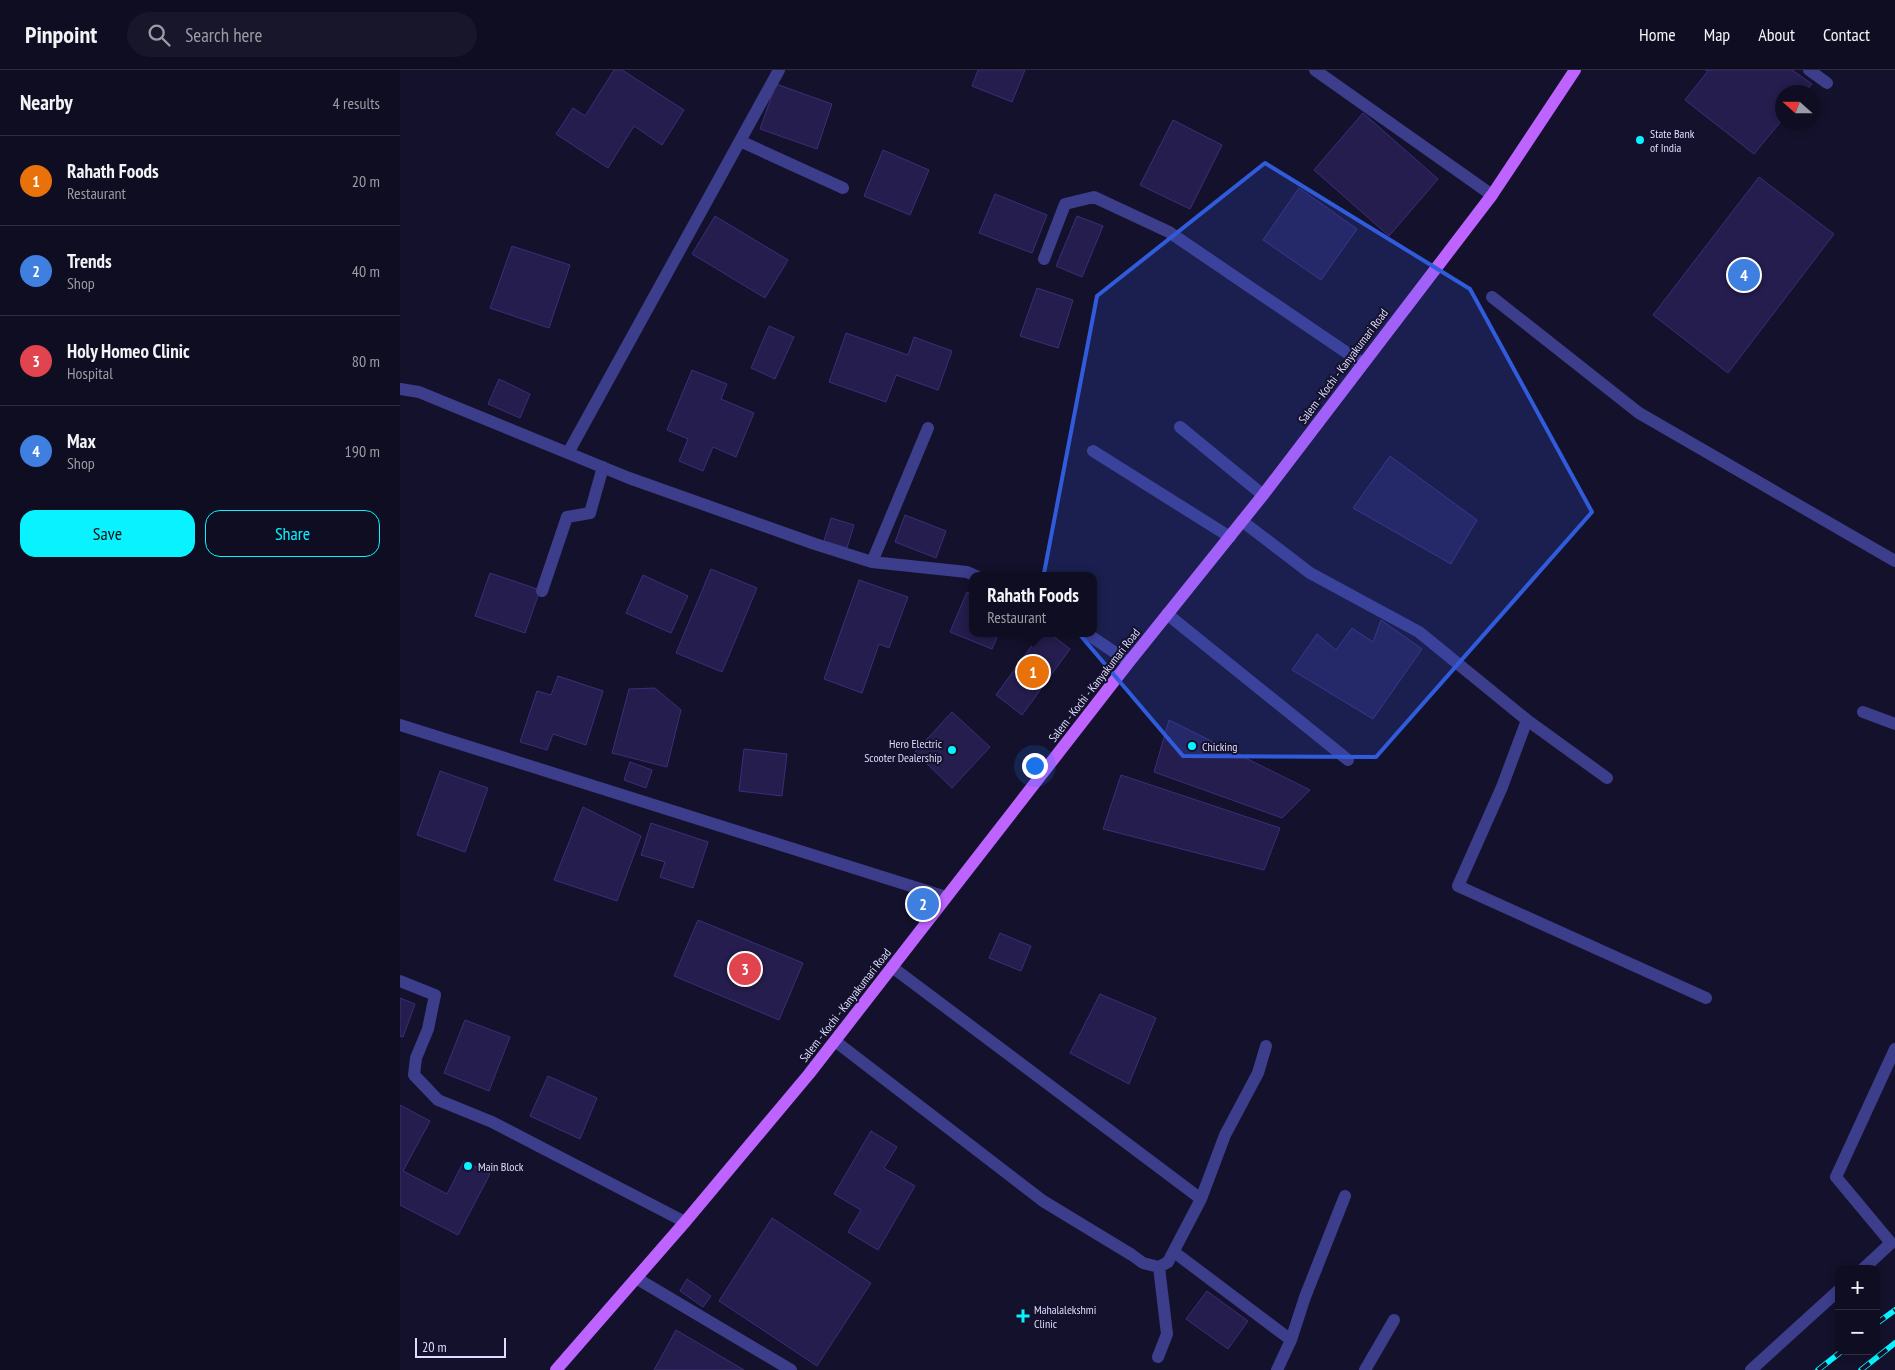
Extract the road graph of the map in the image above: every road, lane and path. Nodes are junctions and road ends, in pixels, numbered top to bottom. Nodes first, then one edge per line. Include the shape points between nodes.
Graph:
1 (779, 70) edge
2 (1314, 70) edge
3 (1575, 70) edge
4 (1808, 70) edge
5 (1827, 83) dead end
6 (740, 141) junction
7 (843, 188) dead end
8 (1492, 195) junction
9 (1044, 259) dead end
10 (1492, 296) dead end
11 (1362, 363) junction
12 (400, 389) edge
13 (1180, 427) dead end
14 (928, 428) dead end
15 (1094, 451) dead end
16 (568, 453) junction
17 (603, 467) junction
18 (1263, 495) junction
19 (1242, 521) junction
20 (1230, 537) junction
21 (1895, 561) edge
22 (872, 562) junction
23 (969, 573) edge
24 (542, 591) dead end
25 (1167, 614) junction
26 (1092, 637) edge
27 (1129, 662) junction
28 (1863, 712) dead end
29 (1527, 720) junction
30 (1895, 724) edge
31 (400, 725) edge
32 (1348, 760) dead end
33 (1607, 778) dead end
34 (946, 897) junction
35 (892, 967) junction
36 (400, 981) edge
37 (1706, 998) dead end
38 (835, 1040) junction
39 (1266, 1046) dead end
40 (1895, 1049) edge
41 (1345, 1196) dead end
42 (1201, 1199) junction
43 (685, 1222) junction
44 (1174, 1252) junction
45 (1867, 1265) edge
46 (1159, 1267) junction
47 (636, 1278) junction
48 (1835, 1294) edge
49 (1394, 1320) dead end
50 (1291, 1340) junction
51 (1158, 1357) dead end
52 (556, 1370) edge
53 (791, 1370) edge
54 (1277, 1370) edge
55 (1365, 1370) edge
56 (1751, 1370) edge

1 - 6 street
2 - 8 street
3 - 8 main road, Salem - Kochi - Kanyakumari Road
4 - 5 street
6 - 7 street
6 - 16 street
8 - 11 main road, Salem - Kochi - Kanyakumari Road
9 - 11 street via 1065,204 1094,197 1169,232
10 - 21 street via 1639,413
11 - 18 main road, Salem - Kochi - Kanyakumari Road
12 - 16 street via 419,392
13 - 18 street
14 - 22 street
15 - 20 street
16 - 17 street
17 - 22 street
17 - 24 street via 590,513 566,517
18 - 19 main road, Salem - Kochi - Kanyakumari Road
19 - 20 main road, Salem - Kochi - Kanyakumari Road
19 - 29 street via 1310,573 1419,632
20 - 25 main road, Salem - Kochi - Kanyakumari Road
22 - 23 street
25 - 27 main road, Salem - Kochi - Kanyakumari Road
25 - 32 street
26 - 27 street
27 - 34 main road, Salem - Kochi - Kanyakumari Road
28 - 30 street
29 - 33 street
29 - 37 street via 1502,787 1458,886
31 - 34 street
34 - 35 main road, Salem - Kochi - Kanyakumari Road
35 - 38 main road, Salem - Kochi - Kanyakumari Road
35 - 42 street
36 - 43 street via 435,995 414,1075 438,1100 492,1122
38 - 43 main road, Salem - Kochi - Kanyakumari Road
38 - 46 street via 1043,1201 1143,1263
39 - 42 street via 1258,1073 1225,1135
40 - 45 street via 1836,1177 1891,1243
41 - 50 street
42 - 44 street
43 - 47 main road, Salem - Kochi - Kanyakumari Road
44 - 46 street via 1168,1262
44 - 50 street
46 - 51 street via 1167,1334
47 - 52 main road, Salem - Kochi - Kanyakumari Road
47 - 53 street
48 - 56 street
49 - 55 street
50 - 54 street

